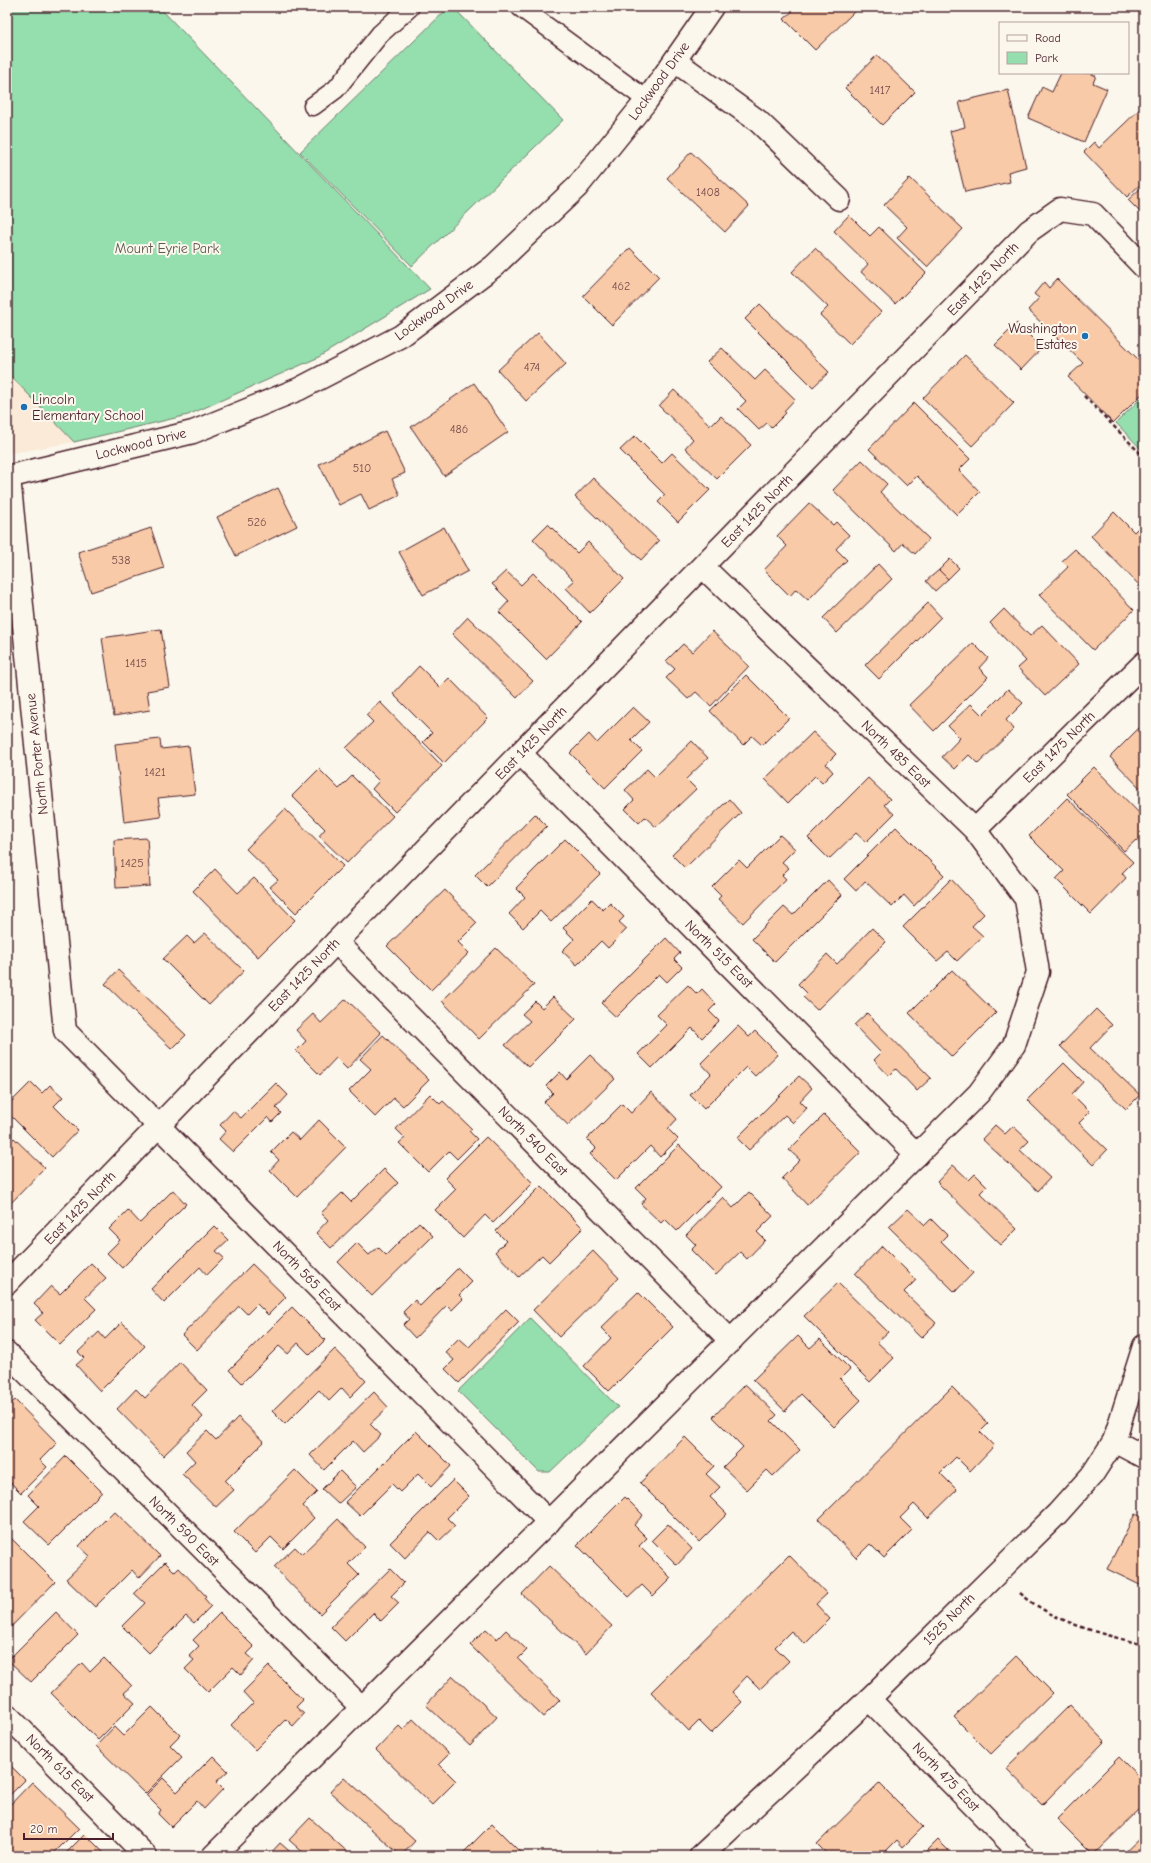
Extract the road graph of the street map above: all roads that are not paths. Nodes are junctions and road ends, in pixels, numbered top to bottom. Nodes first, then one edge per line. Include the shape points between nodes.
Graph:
1 (410, 7) edge
2 (520, 7) edge
3 (712, 7) edge
4 (675, 61) junction
5 (646, 100) junction
6 (313, 106) dead end
7 (839, 199) dead end
8 (1144, 267) edge
9 (8, 477) edge
10 (703, 567) junction
11 (1144, 663) edge
12 (521, 754) junction
13 (974, 830) junction
14 (336, 942) junction
15 (66, 1031) joint
16 (159, 1126) junction
17 (917, 1155) junction
18 (7, 1283) edge
19 (731, 1341) junction
20 (1144, 1346) edge
21 (7, 1353) edge
22 (1114, 1441) junction
23 (1144, 1457) edge
24 (549, 1522) junction
25 (869, 1699) junction
26 (362, 1708) junction
27 (7, 1715) edge
28 (146, 1856) edge
29 (214, 1856) edge
30 (702, 1856) edge
31 (1023, 1856) edge

1 - 6 lane via 380,34 336,88
2 - 5 lane
3 - 4 street, Lockwood Drive
4 - 5 street, Lockwood Drive
4 - 7 street via 758,121
5 - 9 street, Lockwood Drive via 571,192 494,266 401,336 300,389 193,432
8 - 10 street, East 1425 North via 1093,214 1060,209 1030,231
9 - 15 street, North Porter Avenue
10 - 12 street, East 1425 North
10 - 13 street, North 485 East
11 - 13 street, East 1475 North
12 - 14 street, East 1425 North
12 - 17 street, North 515 East
13 - 17 street, North 485 East via 1026,899 1038,972 1014,1045 979,1093
14 - 16 street, East 1425 North
14 - 19 street, North 540 East
15 - 16 street, North 565 East
16 - 18 street, East 1425 North
16 - 24 street, North 565 East
17 - 19 street
19 - 24 street
20 - 22 street, 1525 North
21 - 26 street, North 590 East
22 - 23 street
22 - 25 street, 1525 North via 1092,1475 1057,1514
24 - 26 street
25 - 30 street, 1525 North
25 - 31 street, North 475 East
26 - 29 street
27 - 28 street, North 615 East

